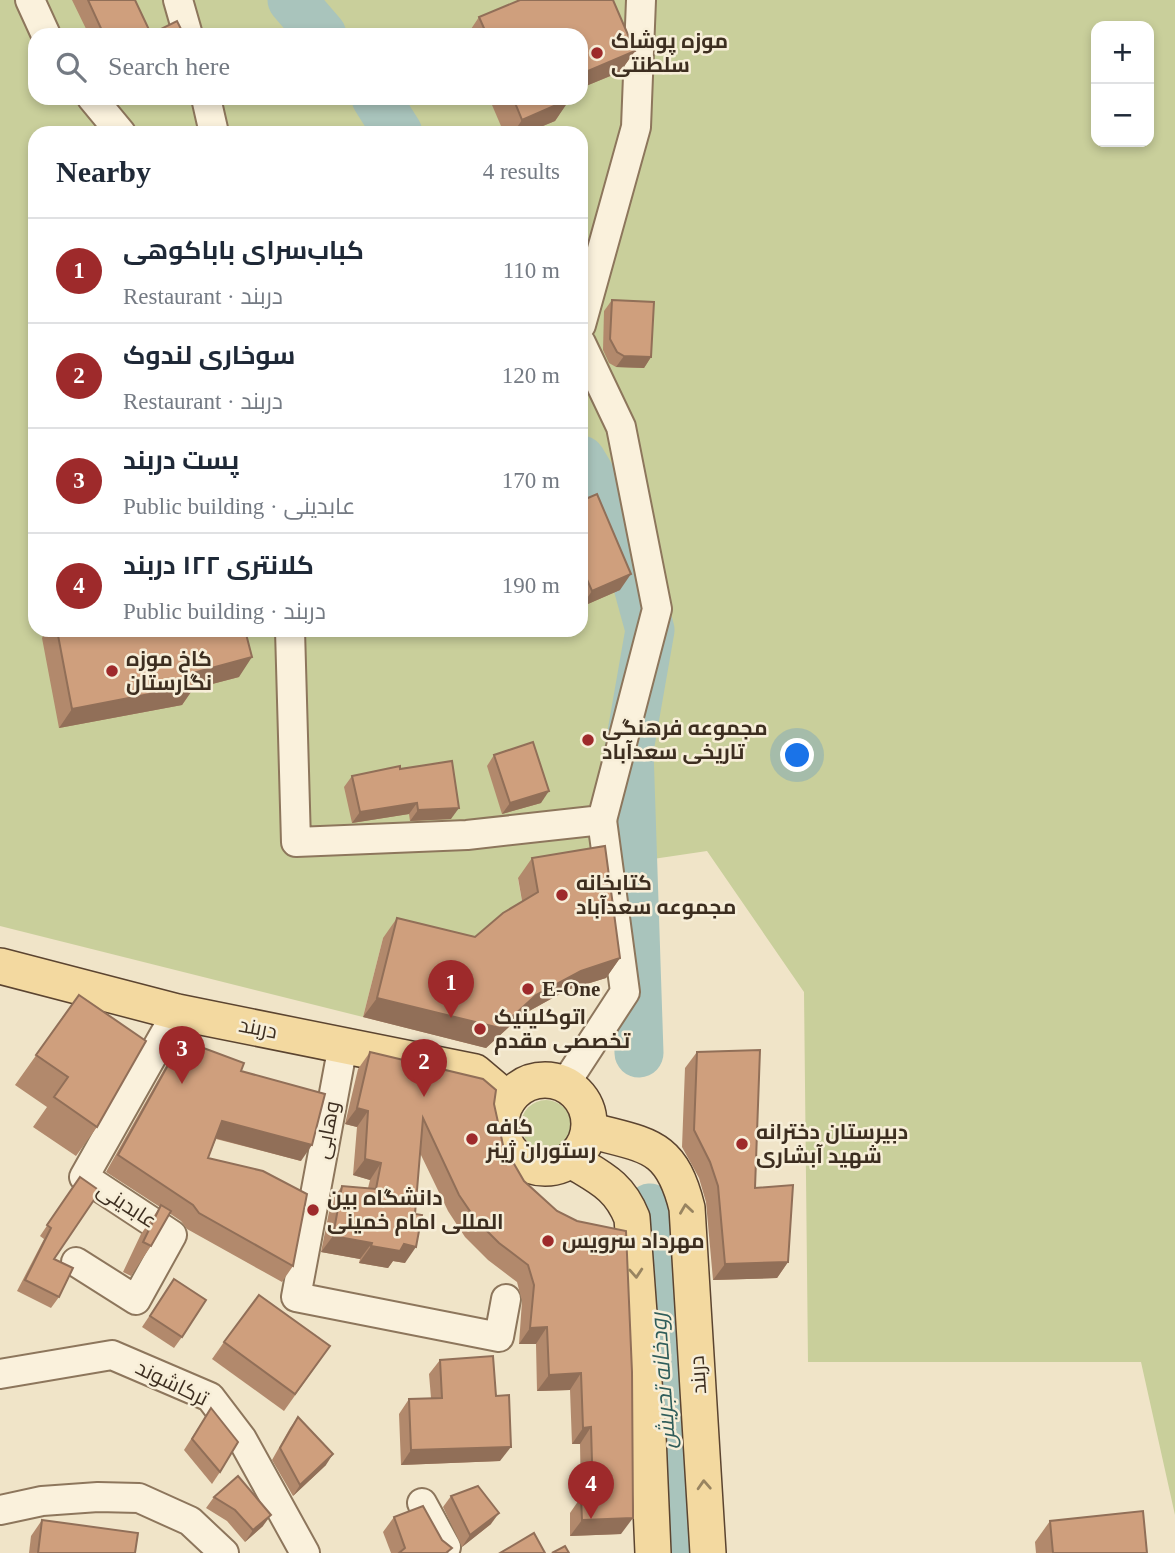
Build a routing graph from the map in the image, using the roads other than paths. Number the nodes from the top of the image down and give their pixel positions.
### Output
1 (30, 0) edge
2 (178, 0) edge
3 (641, 0) edge
4 (43, 28) edge
5 (186, 28) edge
6 (98, 105) edge
7 (208, 105) edge
8 (115, 126) edge
9 (212, 126) edge
10 (588, 300) edge
11 (588, 358) edge
12 (290, 637) edge
13 (602, 820) junction
14 (0, 966) edge
15 (177, 1012) junction
16 (343, 1045) junction
17 (565, 1084) junction
18 (508, 1100) junction
19 (589, 1130) junction
20 (571, 1160) junction
21 (76, 1262) dead end
22 (506, 1299) dead end
23 (0, 1374) edge
24 (422, 1503) edge
25 (0, 1510) edge
26 (446, 1547) edge
27 (224, 1553) edge
28 (305, 1553) edge
29 (653, 1553) edge
30 (708, 1553) edge

1 - 4 street
2 - 5 street
3 - 10 street
6 - 8 street
7 - 9 street
11 - 13 street
12 - 13 street
13 - 17 street
14 - 15 main road, دربند
15 - 16 main road, دربند
15 - 21 street, عابدینی
16 - 18 main road, دربند
16 - 22 street, وهابی
17 - 18 main road
17 - 19 main road
18 - 20 main road
19 - 20 main road
30 -> 19 main road, دربند
20 -> 29 main road
23 - 28 street, ترکاشوند
24 - 26 street
25 - 27 street

